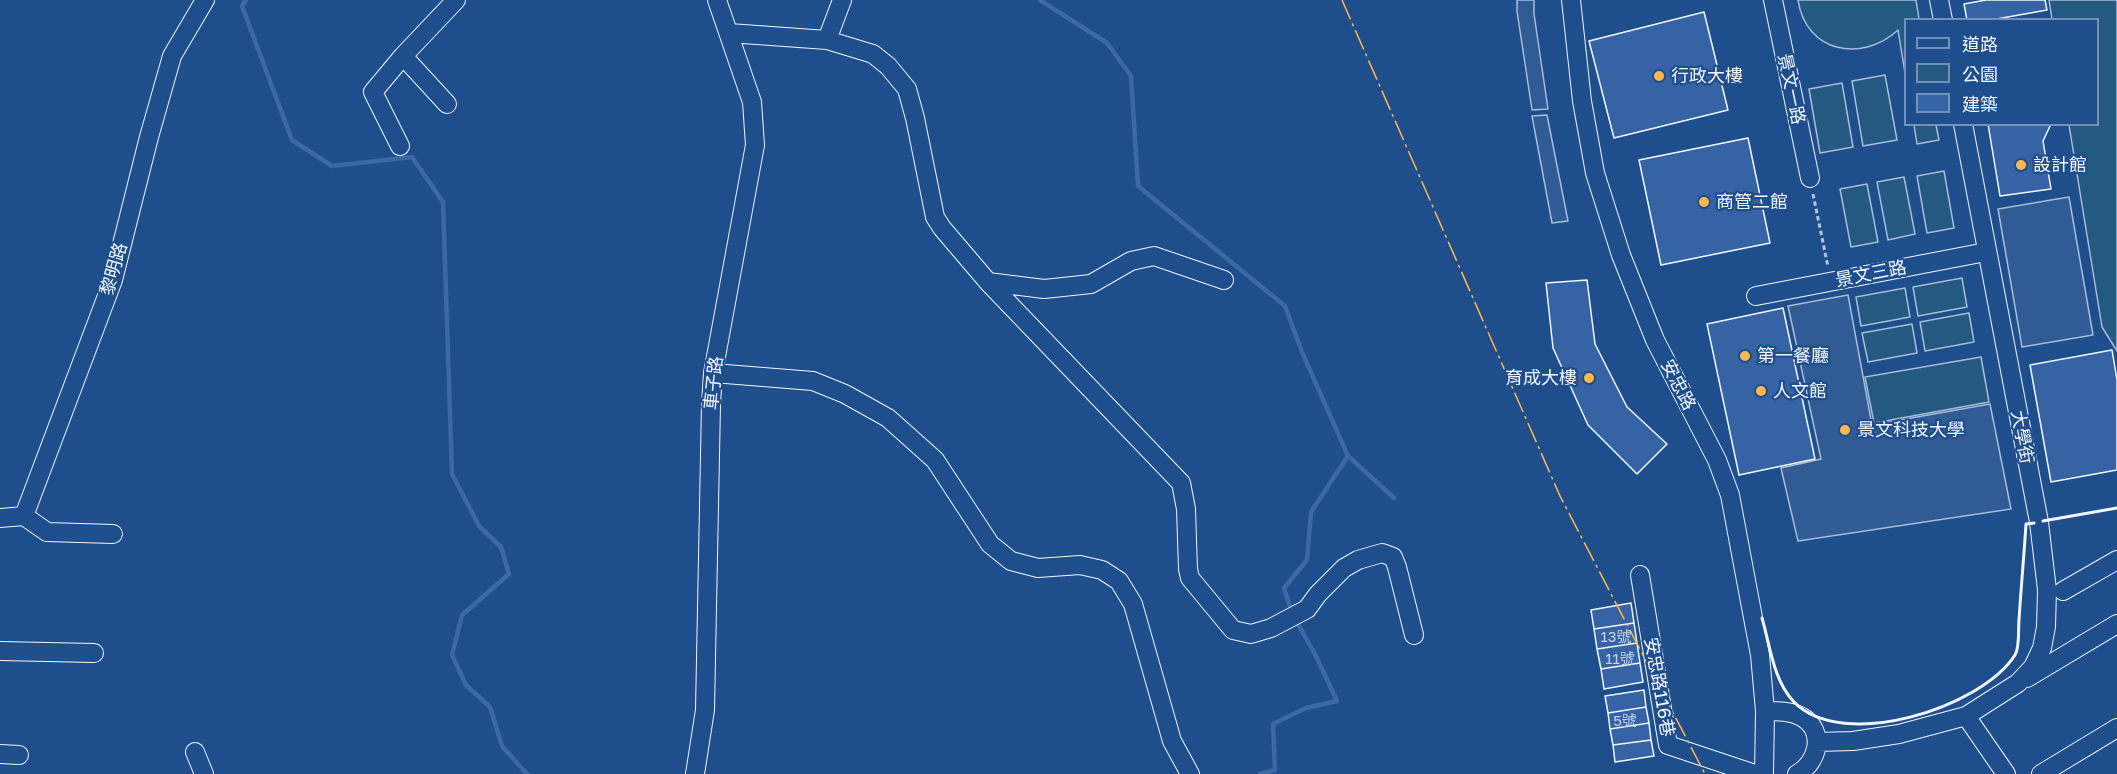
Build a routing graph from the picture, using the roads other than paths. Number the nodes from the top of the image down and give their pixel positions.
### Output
1 (205, 0) edge
2 (456, 0) edge
3 (717, 0) edge
4 (842, 0) edge
5 (1571, 0) edge
6 (1773, 0) edge
7 (1940, 0) edge
8 (1943, 18) edge
9 (729, 33) junction
10 (828, 40) junction
11 (403, 56) junction
12 (447, 104) dead end
13 (1962, 126) edge
14 (400, 146) dead end
15 (1810, 178) road end
16 (1986, 252) junction
17 (1224, 280) dead end
18 (987, 282) junction
19 (1756, 296) dead end
20 (713, 373) junction
21 (24, 516) junction
22 (0, 518) edge
23 (113, 534) dead end
24 (2117, 560) edge
25 (1640, 575) dead end
26 (2063, 591) dead end
27 (2117, 624) edge
28 (1414, 635) dead end
29 (0, 651) edge
30 (94, 653) dead end
31 (2018, 683) junction
32 (1765, 711) junction
33 (1966, 716) junction
34 (2117, 728) edge
35 (1817, 742) junction
36 (195, 752) dead end
37 (0, 754) edge
38 (19, 755) dead end
39 (204, 774) edge
40 (694, 774) edge
41 (1190, 774) edge
42 (1755, 774) edge
43 (1764, 774) edge
44 (1797, 774) edge
45 (2007, 774) edge
46 (2041, 774) edge

1 - 21 street, 黎明路
2 - 11 street
3 - 9 street, 車子路
4 - 10 street
5 - 32 street, 安忠路
6 - 15 street, 景文一路
7 - 8 street
9 - 10 street
9 - 20 street, 車子路
10 - 18 street
11 - 12 street
11 - 14 street
13 - 16 street, 大學街
16 - 19 street, 景文三路
16 - 31 street, 大學街
17 - 18 street
18 - 28 street
20 - 40 street, 車子路
20 - 41 street
21 - 22 street
21 - 23 street
24 - 26 street
25 - 42 street, 安忠路116巷
27 - 31 street
29 - 30 street
31 - 33 street, 大學街
32 - 35 street
32 - 43 street, 安忠路
33 - 35 street, 大學街
33 - 45 street
34 - 46 street
35 - 44 street
36 - 39 street
37 - 38 street

